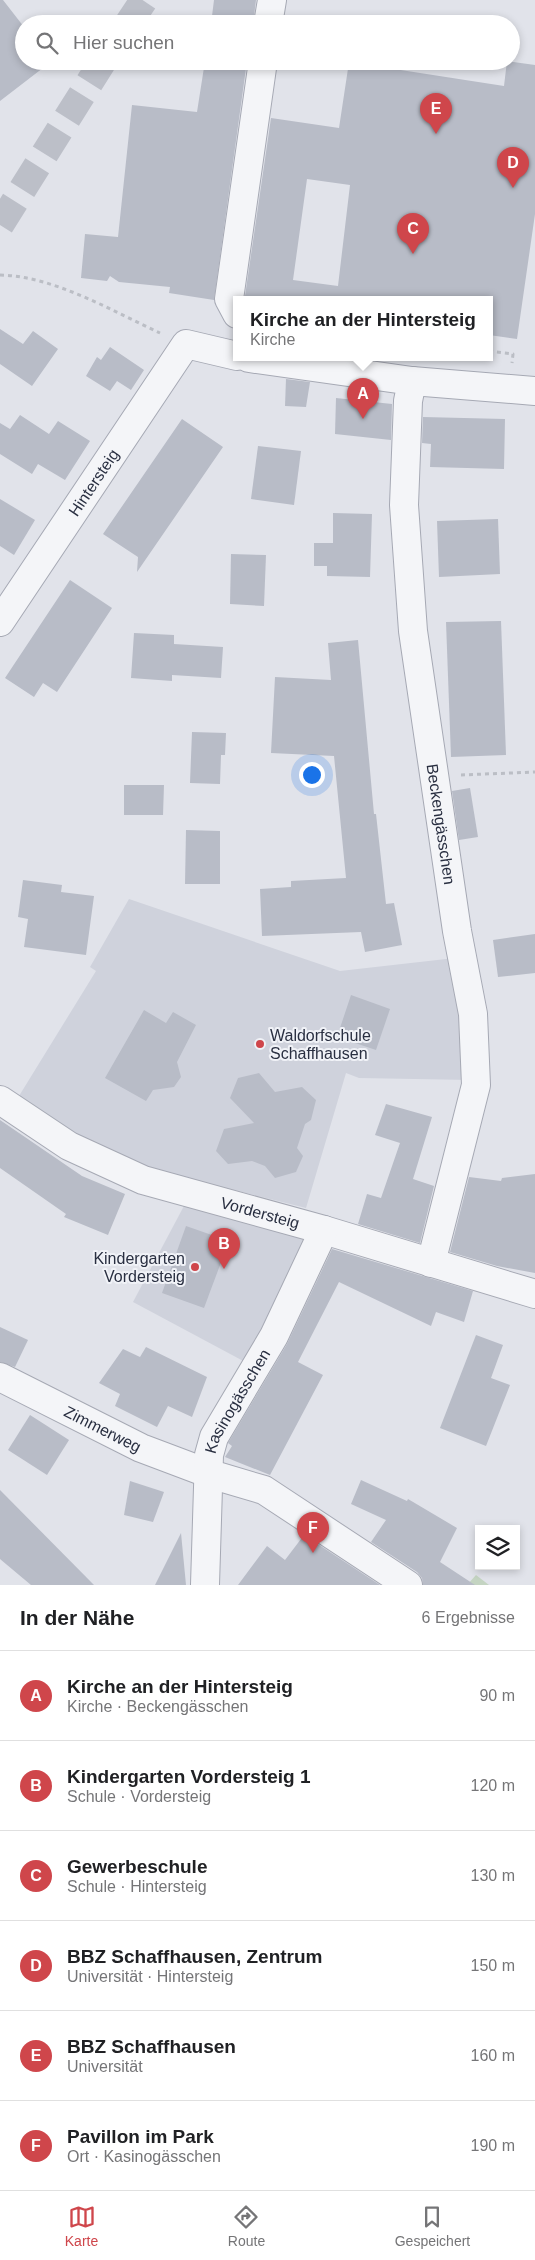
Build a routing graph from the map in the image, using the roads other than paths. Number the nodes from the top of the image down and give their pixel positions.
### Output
1 (272, 0) edge
2 (270, 15) edge
3 (262, 70) edge
4 (233, 306) edge
5 (233, 354) edge
6 (272, 361) edge
7 (412, 381) junction
8 (535, 391) edge
9 (0, 622) edge
10 (0, 1100) edge
11 (324, 1230) junction
12 (431, 1262) junction
13 (535, 1294) edge
14 (0, 1377) edge
15 (210, 1474) junction
16 (206, 1585) edge
17 (408, 1585) edge

1 - 2 street
3 - 4 street
5 - 9 street, Hintersteig
6 - 7 street
7 - 8 street
7 - 12 street, Beckengässchen
10 - 11 street, Vordersteig
11 - 12 street, Vordersteig
11 - 15 street, Kasinogässchen
12 - 13 street, Vordersteig
14 - 15 street, Zimmerweg
15 - 16 street, Kasinogässchen
15 - 17 street, Zimmerweg

